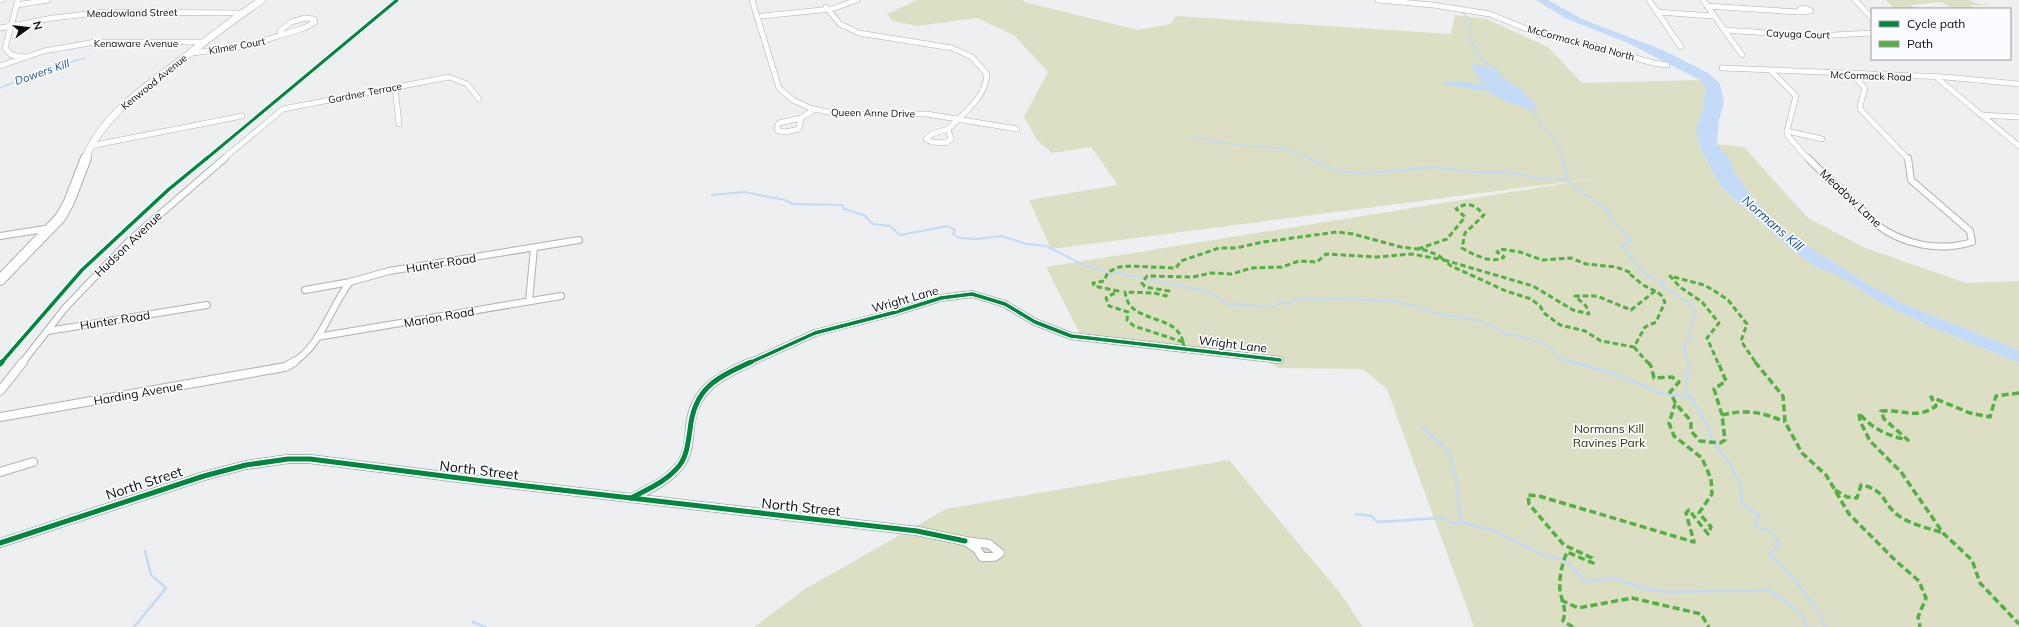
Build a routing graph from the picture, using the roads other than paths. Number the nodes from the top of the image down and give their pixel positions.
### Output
1 (48, 0) edge
2 (262, 0) edge
3 (752, 0) edge
4 (848, 0) edge
5 (857, 0) edge
6 (1378, 0) edge
7 (1649, 0) edge
8 (1703, 0) edge
9 (1855, 0) edge
10 (18, 3) edge
11 (1707, 6) junction
12 (827, 9) junction
13 (1657, 12) junction
14 (1799, 12) dead end
15 (241, 13) junction
16 (759, 16) junction
17 (1714, 16) junction
18 (1871, 17) edge
19 (13, 26) junction
20 (0, 28) edge
21 (1725, 30) junction
22 (1871, 33) edge
23 (281, 35) junction
24 (204, 42) junction
25 (1681, 47) dead end
26 (192, 52) junction
27 (1742, 54) dead end
28 (24, 57) junction
29 (1667, 65) dead end
30 (0, 66) edge
31 (1722, 68) dead end
32 (1771, 72) junction
33 (1853, 75) junction
34 (1937, 78) junction
35 (2019, 84) edge
36 (395, 87) junction
37 (479, 99) dead end
38 (814, 110) junction
39 (1981, 114) junction
40 (275, 115) joint
41 (242, 116) dead end
42 (2019, 117) edge
43 (801, 118) dead end
44 (958, 118) junction
45 (399, 124) dead end
46 (948, 129) dead end
47 (1017, 129) dead end
48 (1787, 130) junction
49 (1822, 140) dead end
50 (90, 146) junction
51 (2019, 146) edge
52 (51, 228) junction
53 (0, 236) edge
54 (579, 240) dead end
55 (534, 248) junction
56 (0, 280) edge
57 (350, 282) junction
58 (305, 290) dead end
59 (561, 296) dead end
60 (529, 301) junction
61 (207, 306) dead end
62 (48, 331) junction
63 (317, 338) junction
64 (1280, 360) dead end
65 (0, 391) edge
66 (0, 417) edge
67 (33, 462) dead end
68 (0, 472) edge
69 (631, 499) junction
70 (966, 541) dead end
71 (0, 543) edge

1 - 10 street
2 - 15 main road, Kenwood Avenue
3 - 16 street, Queen Anne Drive
4 - 12 street
5 - 12 street
6 - 29 street, McCormack Road North
7 - 13 street
8 - 11 street
9 - 18 street
10 - 19 street
11 - 14 street
11 - 17 street
12 - 16 street
12 - 44 street
13 - 17 street
13 - 25 street
15 - 19 street, Meadowland Street
15 - 24 main road, Kenwood Avenue
16 - 38 street, Queen Anne Drive
17 - 21 street
19 - 20 street, Meadowland Street
19 - 28 street
21 - 22 street, Cayuga Court
21 - 27 street
23 - 23 street, Kilmer Court
23 - 26 street, Kilmer Court
24 - 26 main road, Kenwood Avenue
24 - 28 street, Kenaware Avenue
26 - 50 main road, Kenwood Avenue
28 - 30 street, Kenaware Avenue
31 - 32 street, McCormack Road
32 - 33 street, McCormack Road
32 - 48 street
33 - 34 street, McCormack Road
33 - 48 street, Meadow Lane
34 - 35 street, McCormack Road
34 - 39 street
36 - 37 street, Gardner Terrace
36 - 40 street, Gardner Terrace
36 - 45 street
38 - 43 street
38 - 44 street, Queen Anne Drive
39 - 42 street
39 - 51 street
40 - 62 street, Hudson Avenue
41 - 50 street
44 - 46 street
44 - 47 street, Queen Anne Drive
48 - 49 street
50 - 52 main road, Kenwood Avenue
52 - 53 street
52 - 56 main road, Kenwood Avenue
54 - 55 street, Hunter Road
55 - 57 street, Hunter Road
55 - 60 street
57 - 58 street, Hunter Road
57 - 63 street, Harding Avenue
59 - 60 street, Marion Road
60 - 63 street, Marion Road
61 - 62 street, Hunter Road
62 - 65 street, Hudson Avenue
63 - 66 street, Harding Avenue
64 - 69 street, Wright Lane
67 - 68 street
69 - 70 street, North Street
69 - 71 street, North Street

